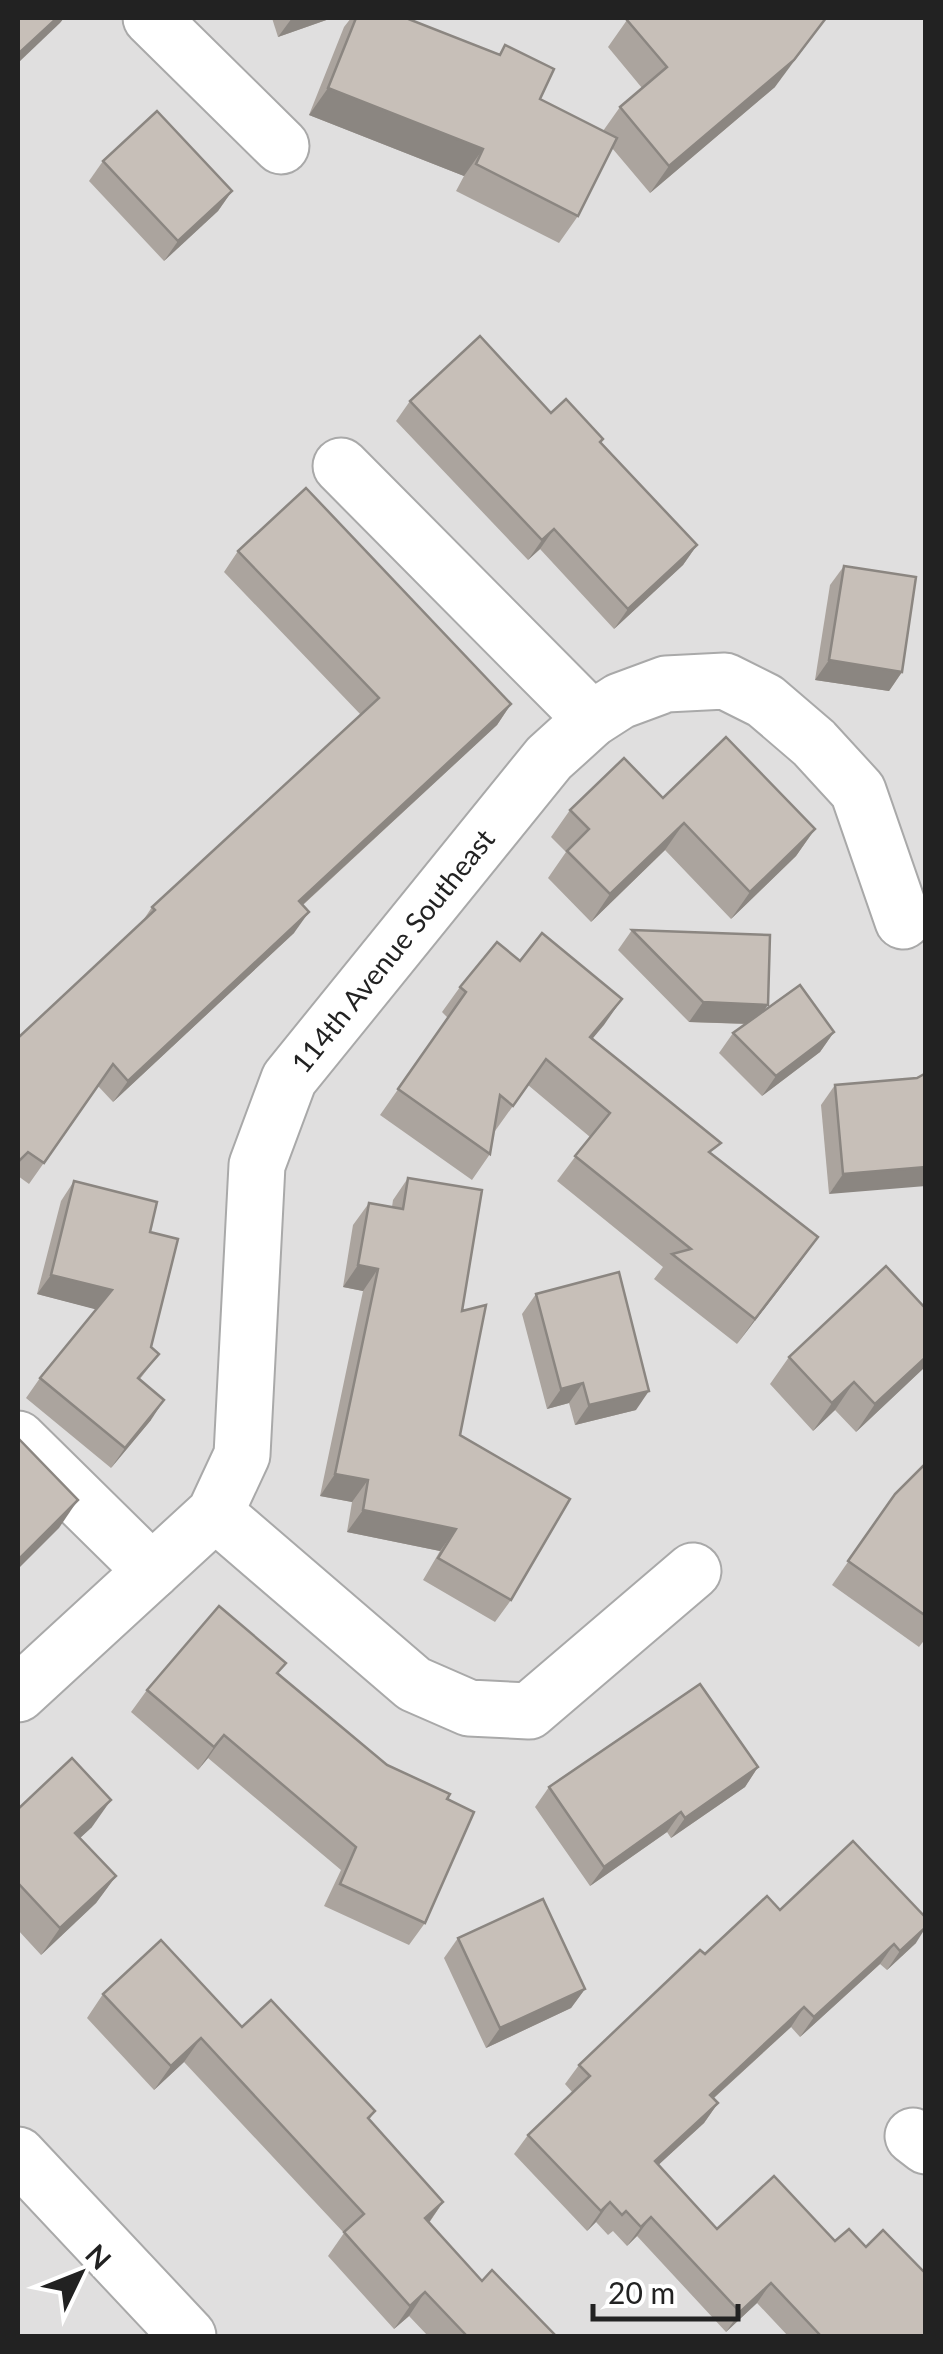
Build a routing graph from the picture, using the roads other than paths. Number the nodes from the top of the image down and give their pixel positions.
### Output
1 (152, 18) edge
2 (281, 146) dead end
3 (341, 466) dead end
4 (592, 719) junction
5 (903, 921) dead end
6 (18, 1439) edge
7 (215, 1512) junction
8 (152, 1571) junction
9 (693, 1571) dead end
10 (18, 1694) edge
11 (18, 2155) edge
12 (188, 2336) edge

1 - 2 street
3 - 4 street
4 - 5 street, 114th Avenue Southeast
4 - 7 street, 114th Avenue Southeast
6 - 8 street
7 - 8 street, 114th Avenue Southeast
7 - 9 street
8 - 10 street, 114th Avenue Southeast
11 - 12 street

